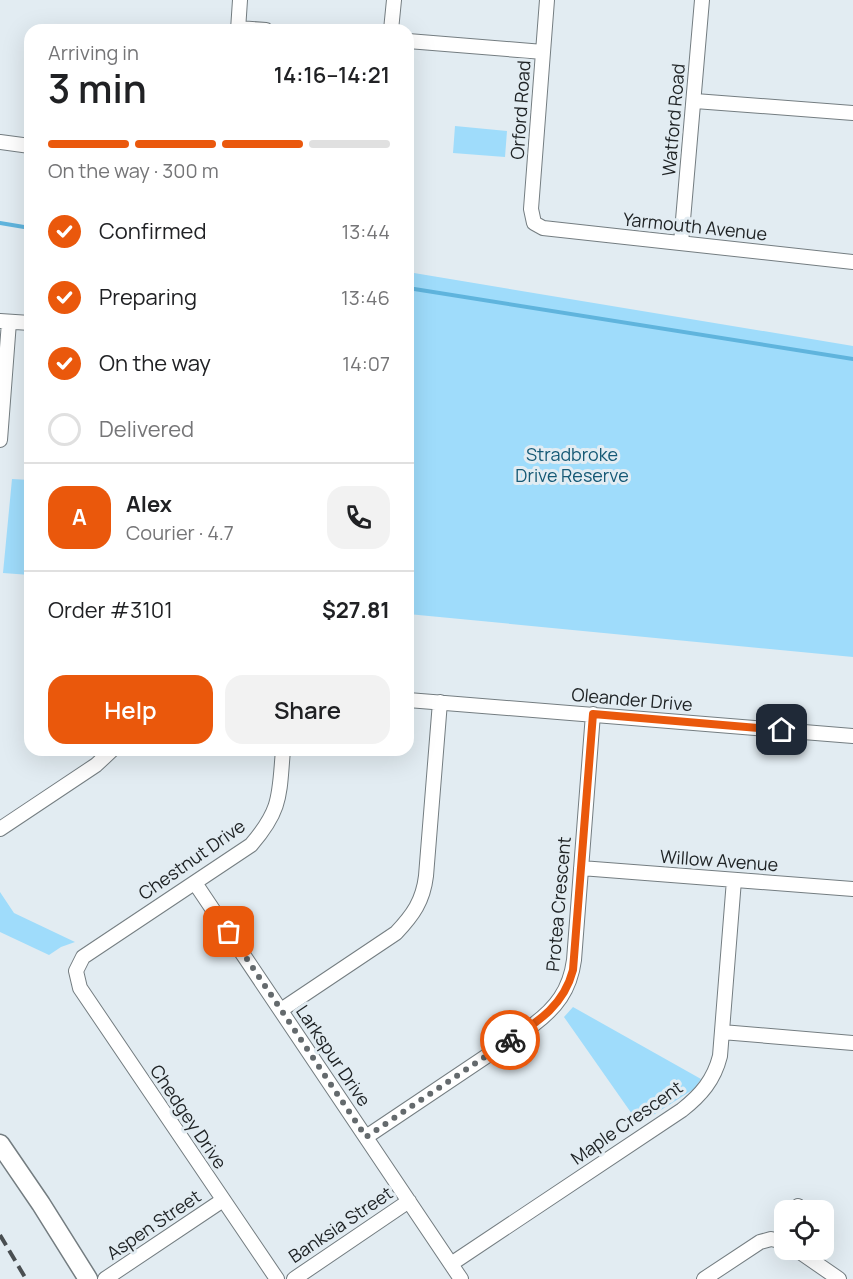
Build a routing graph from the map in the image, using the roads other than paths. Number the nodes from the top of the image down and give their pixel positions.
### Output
1 (240, 0) edge
2 (394, 0) edge
3 (547, 0) edge
4 (702, 0) edge
5 (238, 24) edge
6 (392, 24) edge
7 (414, 41) edge
8 (543, 52) junction
9 (694, 101) junction
10 (853, 113) edge
11 (24, 141) edge
12 (0, 142) edge
13 (534, 223) joint
14 (681, 243) junction
15 (853, 262) edge
16 (5, 321) edge
17 (24, 323) edge
18 (0, 440) edge
19 (414, 700) edge
20 (440, 702) junction
21 (593, 714) junction
22 (853, 735) edge
23 (106, 756) edge
24 (282, 756) edge
25 (0, 829) edge
26 (581, 868) junction
27 (734, 880) junction
28 (195, 883) junction
29 (853, 889) edge
30 (76, 971) joint
31 (281, 1010) junction
32 (722, 1032) junction
33 (853, 1042) edge
34 (366, 1137) junction
35 (0, 1144) edge
36 (223, 1200) junction
37 (409, 1201) junction
38 (774, 1239) edge
39 (811, 1260) edge
40 (452, 1264) junction
41 (88, 1279) edge
42 (105, 1279) edge
43 (277, 1279) edge
44 (294, 1279) edge
45 (461, 1279) edge
46 (704, 1279) edge
47 (839, 1279) edge

1 - 5 street
2 - 6 street
3 - 8 street, Orford Road
4 - 9 street, Watford Road
7 - 8 street
8 - 13 street, Orford Road
9 - 10 street
9 - 14 street, Watford Road
11 - 12 street
13 - 14 street, Yarmouth Avenue
14 - 15 street, Yarmouth Avenue
16 - 17 street
16 - 18 street
19 - 20 street, Oleander Drive
20 - 21 street, Oleander Drive
20 - 31 street
21 - 22 street, Oleander Drive
21 - 26 street, Protea Crescent
23 - 25 street
24 - 28 street, Chestnut Drive
26 - 27 street, Willow Avenue
26 - 34 street, Protea Crescent
27 - 29 street, Willow Avenue
27 - 32 street, Maple Crescent
28 - 30 street, Chestnut Drive
28 - 31 street, Larkspur Drive
30 - 36 street, Chedgey Drive
31 - 34 street, Larkspur Drive
32 - 33 street
32 - 40 street, Maple Crescent
34 - 37 street, Larkspur Drive
35 - 41 main road
36 - 42 street, Aspen Street
36 - 43 street, Chedgey Drive
37 - 40 street, Larkspur Drive
37 - 44 street, Banksia Street
38 - 46 street
39 - 47 street
40 - 45 street, Larkspur Drive

